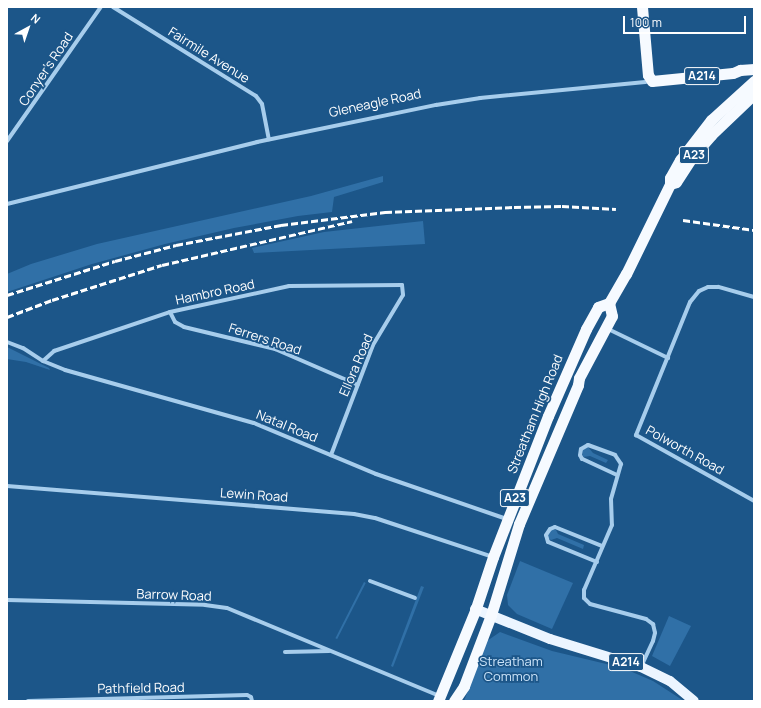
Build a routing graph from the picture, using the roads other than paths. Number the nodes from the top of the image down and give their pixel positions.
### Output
1 (101, 7) edge
2 (112, 7) edge
3 (642, 7) edge
4 (754, 69) edge
5 (733, 73) junction
6 (650, 79) junction
7 (754, 82) edge
8 (742, 92) junction
9 (754, 94) edge
10 (270, 139) junction
11 (7, 141) edge
12 (670, 184) junction
13 (7, 204) edge
14 (402, 285) joint
15 (754, 297) edge
16 (609, 302) junction
17 (170, 312) junction
18 (605, 328) junction
19 (7, 342) edge
20 (668, 358) junction
21 (43, 361) junction
22 (358, 385) junction
23 (331, 455) junction
24 (617, 475) junction
25 (7, 486) edge
26 (754, 501) edge
27 (508, 519) junction
28 (519, 524) junction
29 (602, 546) junction
30 (493, 557) junction
31 (597, 562) junction
32 (370, 581) dead end
33 (415, 598) dead end
34 (7, 600) edge
35 (475, 609) junction
36 (491, 615) junction
37 (331, 651) junction
38 (285, 652) dead end
39 (641, 667) junction
40 (439, 699) edge
41 (28, 701) edge
42 (252, 701) edge
43 (454, 701) edge
44 (694, 701) edge

1 - 11 street, Conyer's Road
2 - 10 street, Fairmile Avenue
3 - 6 highway
4 - 5 highway, Gleneagle Road / A214
5 - 6 highway, Gleneagle Road / A214
5 - 8 highway, A214
6 - 10 street, Gleneagle Road
7 - 8 highway, Streatham High Road / A23
8 - 12 highway, Streatham High Road / A23
9 - 12 highway, Streatham High Road / A23
10 - 13 street, Gleneagle Road
12 - 16 highway, Streatham High Road / A23
14 - 17 street, Hambro Road
14 - 22 street, Ellora Road
15 - 20 street
16 - 18 highway, Streatham High Road / A23
16 - 27 highway, Streatham High Road / A23
17 - 21 street, Hambro Road
17 - 22 street, Ferrers Road
18 - 20 street
18 - 28 highway, Streatham High Road / A23
19 - 21 street, Natal Road
20 - 26 street, Polworth Road
21 - 23 street, Natal Road
22 - 23 street, Ellora Road
23 - 27 street, Natal Road
24 - 24 street
24 - 29 street
25 - 30 street, Lewin Road
27 - 28 street, Natal Road
27 - 30 highway, Streatham High Road / A23
28 - 36 highway, Streatham High Road / A23
29 - 31 street
29 - 31 street
30 - 35 highway, Streatham High Road / A23
31 - 39 street
32 - 33 street
34 - 37 street, Barrow Road
35 - 36 main road, A214
35 - 40 highway, Streatham High Road / A23
36 - 39 main road, A214
36 - 43 highway, Streatham High Road / A23
37 - 38 street, Barrow Road
37 - 40 street, Barrow Road
39 - 44 main road, A214
41 - 42 street, Pathfield Road

